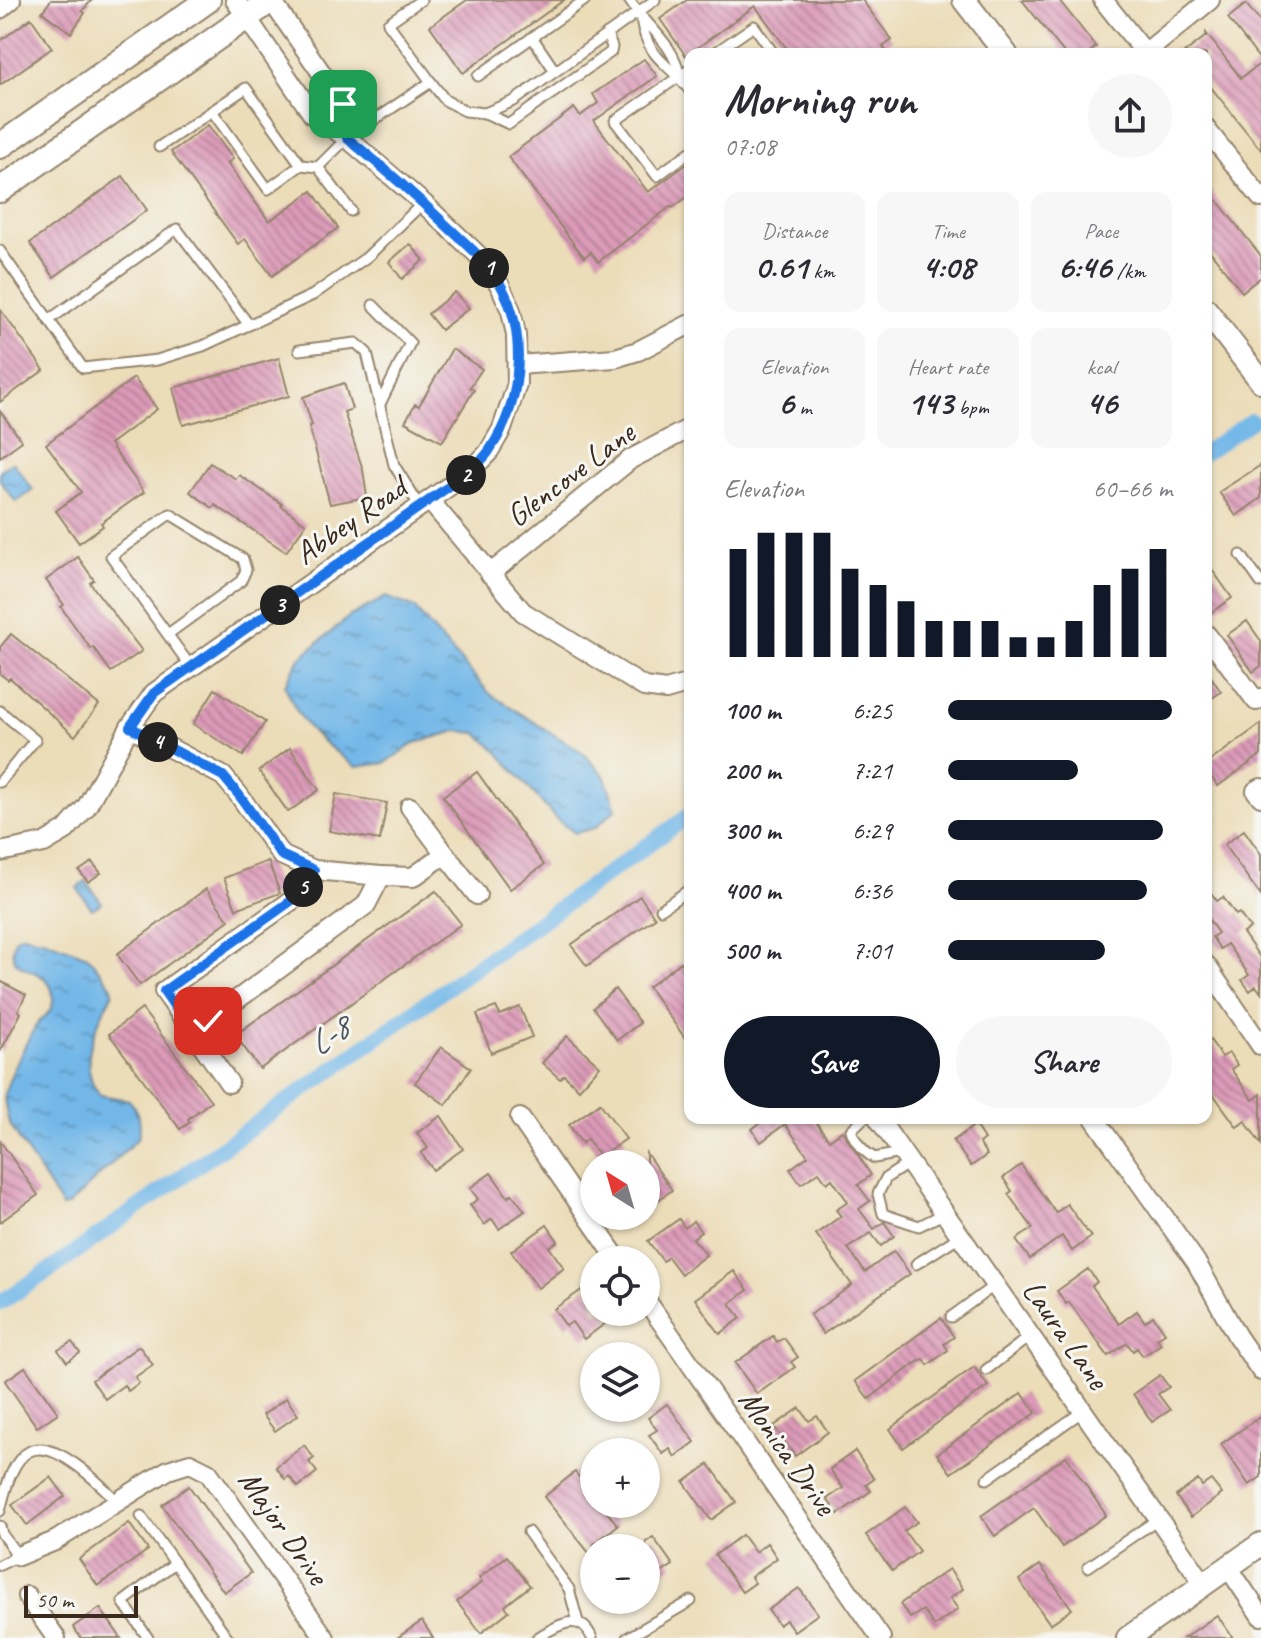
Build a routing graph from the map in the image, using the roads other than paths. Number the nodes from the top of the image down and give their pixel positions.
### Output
1 (11, 0) edge
2 (208, 0) edge
3 (271, 0) edge
4 (421, 0) edge
5 (585, 0) edge
6 (629, 0) edge
7 (655, 0) edge
8 (964, 0) edge
9 (1103, 0) edge
10 (1210, 0) edge
11 (241, 8) edge
12 (0, 9) edge
13 (639, 16) junction
14 (607, 34) junction
15 (532, 37) junction
16 (722, 48) edge
17 (770, 48) edge
18 (1001, 48) edge
19 (1140, 48) edge
20 (1152, 48) edge
21 (555, 71) junction
22 (684, 73) edge
23 (478, 76) dead end
24 (679, 76) junction
25 (431, 82) junction
26 (684, 83) edge
27 (212, 111) junction
28 (485, 113) junction
29 (1212, 137) edge
30 (347, 138) junction
31 (0, 146) edge
32 (159, 147) dead end
33 (684, 156) edge
34 (301, 165) junction
35 (318, 167) junction
36 (0, 190) edge
37 (1261, 198) edge
38 (423, 203) junction
39 (351, 211) dead end
40 (0, 251) edge
41 (373, 305) dead end
42 (1212, 318) edge
43 (49, 320) junction
44 (249, 325) junction
45 (684, 327) edge
46 (299, 350) dead end
47 (518, 365) junction
48 (1261, 381) edge
49 (380, 404) junction
50 (684, 431) edge
51 (425, 504) junction
52 (1241, 555) dead end
53 (490, 574) junction
54 (1261, 583) edge
55 (168, 634) junction
56 (1212, 642) edge
57 (191, 667) junction
58 (684, 685) edge
59 (1261, 698) edge
60 (0, 711) edge
61 (130, 727) junction
62 (0, 783) edge
63 (1261, 788) edge
64 (1261, 797) edge
65 (410, 807) dead end
66 (0, 852) edge
67 (445, 854) junction
68 (314, 870) junction
69 (381, 876) junction
70 (684, 893) edge
71 (477, 895) dead end
72 (661, 909) dead end
73 (1212, 974) edge
74 (193, 1032) junction
75 (1261, 1046) edge
76 (229, 1083) dead end
77 (520, 1118) dead end
78 (858, 1124) edge
79 (882, 1124) edge
80 (1098, 1124) edge
81 (906, 1158) junction
82 (945, 1213) junction
83 (960, 1236) junction
84 (608, 1246) edge
85 (916, 1264) dead end
86 (995, 1285) junction
87 (951, 1317) dead end
88 (660, 1320) edge
89 (1030, 1336) junction
90 (986, 1370) dead end
91 (1261, 1371) edge
92 (1083, 1411) junction
93 (987, 1479) dead end
94 (118, 1502) junction
95 (0, 1511) edge
96 (141, 1516) dead end
97 (1158, 1519) junction
98 (0, 1526) edge
99 (528, 1532) dead end
100 (1261, 1544) edge
101 (18, 1556) junction
102 (175, 1563) junction
103 (0, 1565) edge
104 (1088, 1567) dead end
105 (1228, 1567) junction
106 (1204, 1584) junction
107 (27, 1596) dead end
108 (691, 1601) dead end
109 (1261, 1616) edge
110 (578, 1622) junction
111 (321, 1636) edge
112 (56, 1638) edge
113 (148, 1638) edge
114 (228, 1638) edge
115 (537, 1638) edge
116 (592, 1638) edge
117 (627, 1638) edge
118 (881, 1638) edge
119 (1128, 1638) edge

1 - 12 street
2 - 31 main road
3 - 11 main road
3 - 30 street
4 - 25 lane
5 - 15 lane
6 - 13 lane
7 - 13 lane
8 - 18 street
9 - 19 street
10 - 20 street
11 - 30 street, Abbey Road
11 - 36 main road
13 - 14 lane
13 - 24 lane
13 - 24 lane
14 - 21 lane
14 - 28 lane
15 - 21 lane
15 - 23 lane
16 - 17 lane
21 - 28 lane
22 - 24 lane
24 - 26 lane
24 - 33 lane
25 - 28 lane
25 - 30 lane
27 - 32 lane
27 - 34 lane
27 - 34 lane
29 - 37 street
30 - 35 lane
30 - 38 street, Abbey Road
34 - 35 lane
35 - 39 lane
38 - 44 lane
38 - 47 street, Abbey Road
40 - 43 lane
41 - 49 lane
42 - 48 street
43 - 44 lane
43 - 44 lane
45 - 47 street
46 - 49 lane
47 - 51 street, Abbey Road
49 - 51 lane
50 - 53 street, Glencove Lane
51 - 53 street
51 - 57 street, Abbey Road
52 - 54 lane
53 - 58 street
55 - 55 lane
55 - 57 lane
56 - 59 street
57 - 61 street, Abbey Road
60 - 62 lane
61 - 66 street, Abbey Road
61 - 68 street
63 - 64 street
65 - 67 street
67 - 69 street
67 - 71 street
68 - 69 street
68 - 74 street
69 - 74 street
70 - 72 lane
73 - 75 street
74 - 76 street
77 - 84 street
78 - 81 lane
79 - 81 street, Laura Lane
80 - 91 street
81 - 82 street, Laura Lane
81 - 82 lane
82 - 83 street, Laura Lane
83 - 85 lane
83 - 86 street, Laura Lane
86 - 87 lane
86 - 89 street, Laura Lane
88 - 118 street, Monica Drive
89 - 90 lane
89 - 92 street, Laura Lane
92 - 93 lane
92 - 97 street, Laura Lane
94 - 95 lane
94 - 101 street, Major Drive
94 - 111 street, Major Drive
96 - 102 lane
97 - 104 lane
97 - 106 street, Laura Lane
98 - 101 lane
99 - 110 lane
100 - 105 street
101 - 103 lane
102 - 113 lane
102 - 114 lane
105 - 106 street
105 - 109 street
106 - 119 street
107 - 112 street
108 - 117 lane
110 - 115 lane
110 - 116 lane

